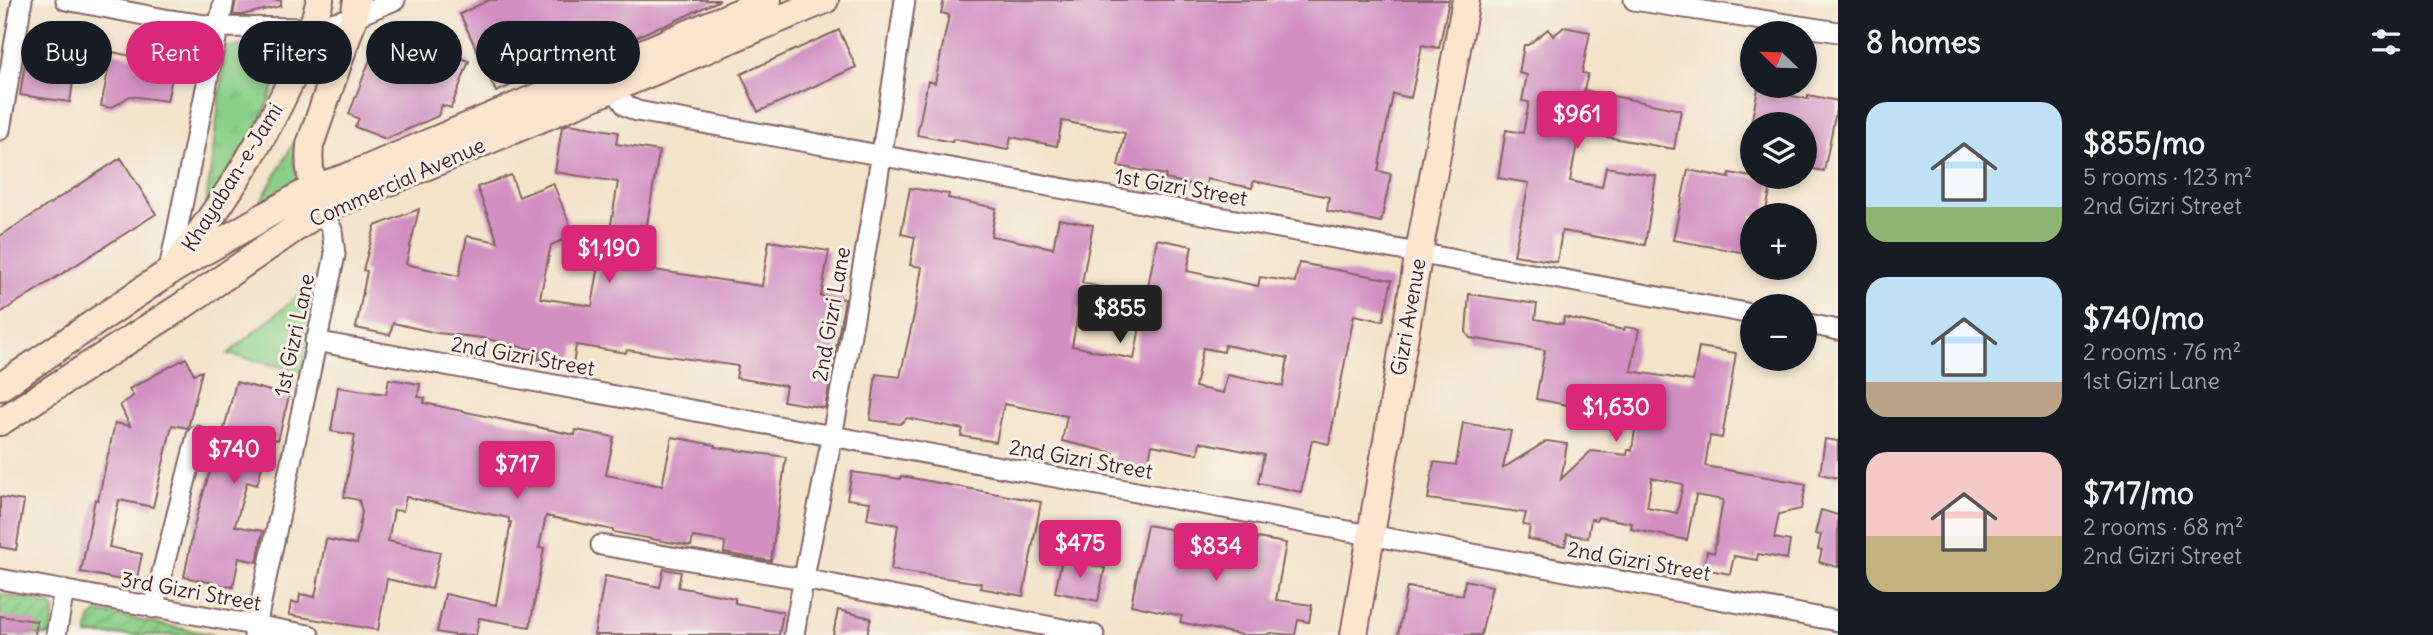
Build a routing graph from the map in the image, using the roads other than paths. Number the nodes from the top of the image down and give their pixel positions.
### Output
1 (22, 0) edge
2 (66, 0) edge
3 (224, 0) edge
4 (320, 0) edge
5 (395, 0) edge
6 (768, 0) edge
7 (825, 0) edge
8 (905, 0) edge
9 (1466, 0) edge
10 (1634, 0) edge
11 (355, 8) edge
12 (177, 21) edge
13 (220, 21) edge
14 (315, 21) edge
15 (328, 21) edge
16 (1838, 33) edge
17 (207, 84) edge
18 (289, 84) edge
19 (613, 88) junction
20 (0, 130) edge
21 (883, 157) junction
22 (318, 199) junction
23 (1419, 252) junction
24 (169, 272) junction
25 (179, 308) junction
26 (1740, 312) edge
27 (1817, 326) edge
28 (1838, 330) edge
29 (316, 341) junction
30 (0, 387) edge
31 (0, 422) edge
32 (197, 436) dead end
33 (832, 437) junction
34 (1370, 535) junction
35 (601, 545) dead end
36 (0, 579) edge
37 (803, 579) junction
38 (64, 590) junction
39 (153, 608) junction
40 (1838, 621) edge
41 (255, 630) edge
42 (56, 635) edge
43 (309, 635) edge
44 (794, 635) edge
45 (1094, 635) edge
46 (1354, 635) edge

1 - 20 street
2 - 12 street
3 - 13 street
4 - 14 main road, Khayaban-e-Jami
5 - 11 street
6 - 22 main road, Commercial Avenue
7 - 19 main road, Commercial Avenue
8 - 21 street, 2nd Gizri Lane
9 - 23 main road, Gizri Avenue
10 - 16 street
11 - 15 street
11 - 22 main road
17 - 24 street
18 - 24 main road, Khayaban-e-Jami
19 - 21 street, 1st Gizri Street
19 - 22 main road, Commercial Avenue
21 - 23 street, 1st Gizri Street
21 - 33 street, 2nd Gizri Lane
22 - 24 main road, Commercial Avenue
22 - 25 main road, Commercial Avenue
22 - 29 street, 1st Gizri Lane
23 - 26 street, 1st Gizri Street
23 - 34 main road, Gizri Avenue
24 - 25 main road
24 - 30 main road, Commercial Avenue
25 - 31 main road, Commercial Avenue
27 - 28 street
29 - 33 street, 2nd Gizri Street
29 - 41 street, 1st Gizri Lane
32 - 39 street
33 - 34 street, 2nd Gizri Street
33 - 37 street, 2nd Gizri Lane
34 - 40 street, 2nd Gizri Street
34 - 46 main road, Gizri Avenue
35 - 37 street
36 - 38 street, 3rd Gizri Street
37 - 44 street, 2nd Gizri Lane
37 - 45 street
38 - 39 street, 3rd Gizri Street
38 - 42 street
39 - 41 street, 3rd Gizri Street
41 - 43 street, 3rd Gizri Street

